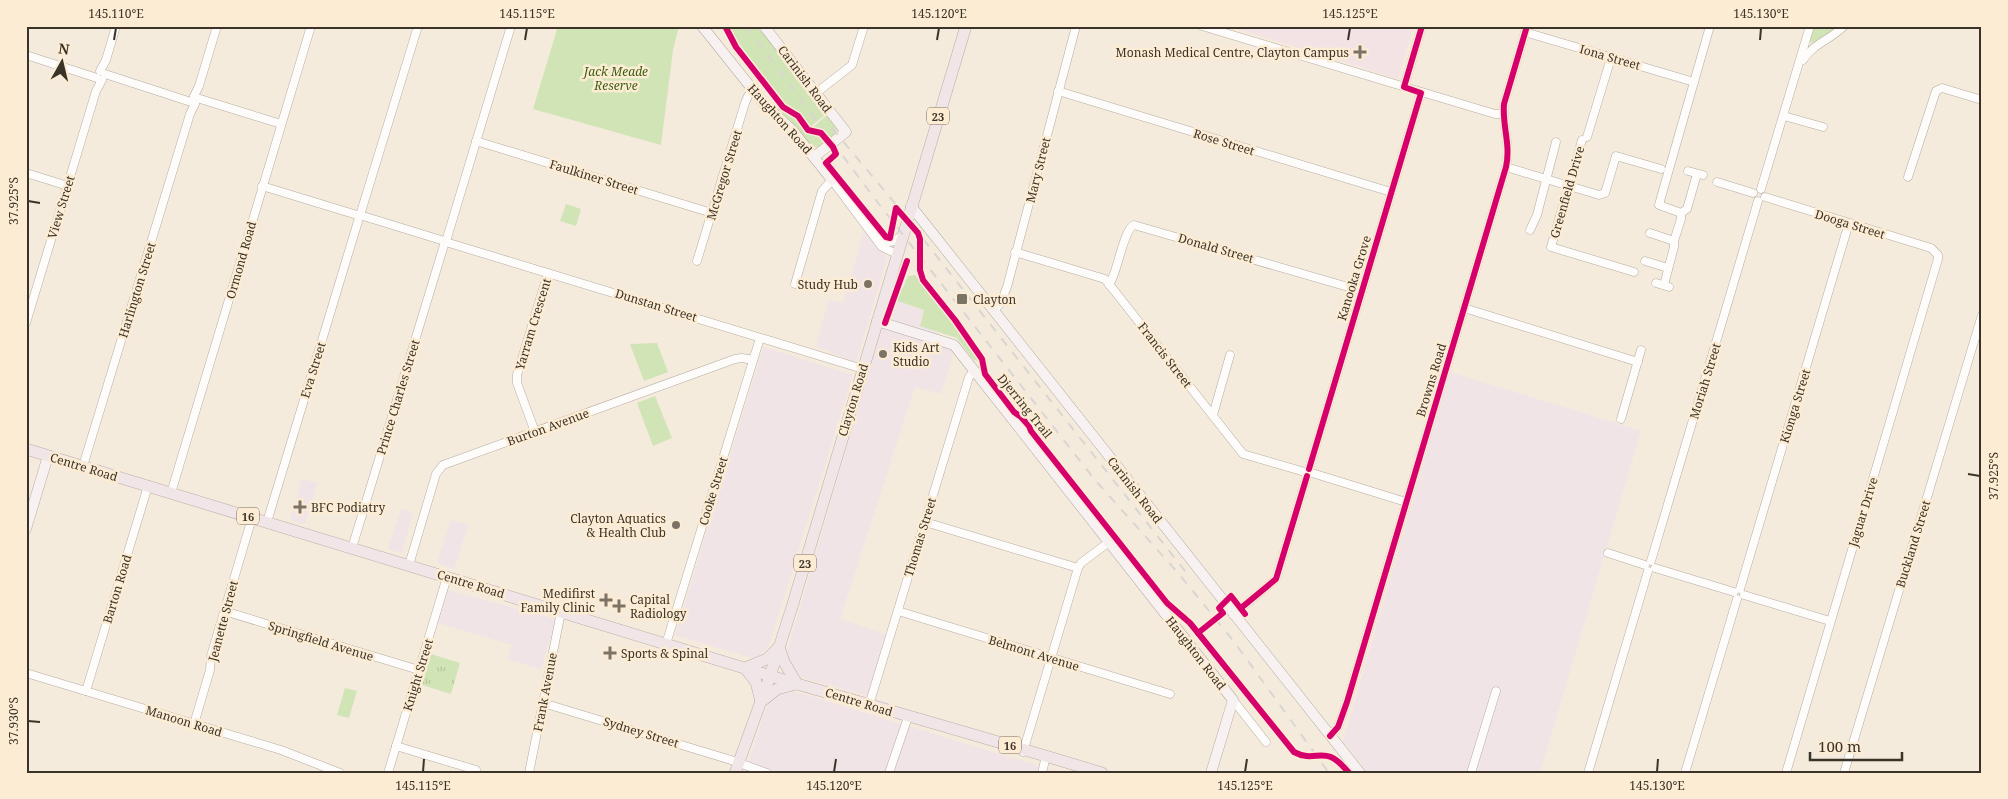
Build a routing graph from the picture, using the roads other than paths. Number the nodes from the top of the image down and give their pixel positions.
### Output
1 (116, 26) edge
2 (217, 26) edge
3 (310, 26) edge
4 (418, 26) edge
5 (511, 26) edge
6 (702, 26) edge
7 (764, 26) edge
8 (864, 26) edge
9 (966, 26) edge
10 (1076, 26) edge
11 (1202, 26) edge
12 (1422, 26) edge
13 (1710, 26) edge
14 (1810, 26) edge
15 (1844, 26) edge
16 (1526, 29) edge
17 (26, 55) edge
18 (1611, 58) junction
19 (1798, 68) junction
20 (101, 76) junction
21 (1694, 82) junction
22 (1404, 87) junction
23 (754, 90) junction
24 (1058, 91) junction
25 (816, 93) junction
26 (1421, 93) junction
27 (194, 100) junction
28 (1982, 100) edge
29 (1503, 114) junction
30 (1784, 116) junction
31 (281, 124) junction
32 (1823, 127) dead end
33 (476, 141) junction
34 (1556, 142) dead end
35 (814, 157) junction
36 (1506, 167) junction
37 (1661, 169) dead end
38 (1688, 171) dead end
39 (26, 173) edge
40 (1908, 177) dead end
41 (1547, 179) junction
42 (832, 180) junction
43 (1717, 182) dead end
44 (68, 186) junction
45 (262, 186) junction
46 (1569, 186) junction
47 (1391, 192) junction
48 (1761, 196) junction
49 (911, 206) junction
50 (712, 213) junction
51 (1681, 213) junction
52 (360, 215) junction
53 (1850, 223) junction
54 (869, 227) junction
55 (1530, 230) dead end
56 (1650, 233) dead end
57 (904, 234) junction
58 (1674, 240) junction
59 (445, 241) junction
60 (1936, 251) joint
61 (1015, 252) junction
62 (897, 254) junction
63 (697, 261) dead end
64 (1645, 261) dead end
65 (1668, 268) junction
66 (1634, 272) dead end
67 (548, 273) junction
68 (794, 284) dead end
69 (1109, 285) junction
70 (1663, 285) dead end
71 (1362, 291) junction
72 (1464, 308) junction
73 (994, 311) junction
74 (1982, 316) edge
75 (27, 319) edge
76 (877, 321) junction
77 (760, 338) junction
78 (1641, 350) dead end
79 (1230, 355) dead end
80 (753, 360) junction
81 (1638, 362) junction
82 (862, 369) junction
83 (974, 372) junction
84 (1212, 415) junction
85 (1621, 419) dead end
86 (535, 432) junction
87 (26, 449) edge
88 (48, 456) junction
89 (83, 466) junction
90 (1308, 472) junction
91 (148, 486) junction
92 (171, 493) junction
93 (1406, 502) junction
94 (252, 518) junction
95 (267, 522) junction
96 (925, 522) junction
97 (26, 530) edge
98 (1109, 542) junction
99 (352, 548) junction
100 (1608, 553) dead end
101 (408, 565) junction
102 (1650, 566) junction
103 (1078, 568) junction
104 (447, 577) junction
105 (1739, 594) junction
106 (224, 611) junction
107 (898, 611) junction
108 (561, 612) junction
109 (1234, 614) junction
110 (1830, 621) junction
111 (666, 644) junction
112 (779, 647) junction
113 (1051, 658) junction
114 (745, 668) junction
115 (419, 670) junction
116 (26, 673) edge
117 (770, 676) junction
118 (797, 684) junction
119 (86, 691) junction
120 (1496, 691) dead end
121 (1170, 694) dead end
122 (1234, 700) junction
123 (761, 702) junction
124 (543, 703) junction
125 (869, 704) junction
126 (912, 718) junction
127 (194, 724) junction
128 (1330, 736) junction
129 (1266, 742) dead end
130 (396, 746) junction
131 (1023, 752) junction
132 (1044, 763) edge
133 (737, 768) edge
134 (476, 770) dead end
135 (340, 773) edge
136 (388, 773) edge
137 (529, 773) edge
138 (767, 773) edge
139 (889, 773) edge
140 (1083, 773) edge
141 (1102, 773) edge
142 (1211, 773) edge
143 (1360, 773) edge
144 (1471, 773) edge
145 (1588, 773) edge
146 (1685, 773) edge
147 (1786, 773) edge
148 (1844, 773) edge

1 - 20 street, View Street
2 - 27 street, Harlington Street
3 - 31 street, Ormond Road
4 - 52 street, Eva Street
5 - 33 street, Prince Charles Street
6 - 23 street, Haughton Road
7 - 25 street, Carinish Road
8 - 25 street
9 - 49 main road, Clayton Road / 23
10 - 24 street, Mary Street
11 - 22 street
12 - 22 street
13 - 21 street
14 - 19 street, Moriah Street
15 - 19 street
16 - 18 street, Iona Street
16 - 29 street, Browns Road
17 - 20 street
18 - 21 street, Iona Street
18 - 46 street, Greenfield Drive
19 - 30 street, Moriah Street
20 - 27 street
20 - 44 street, View Street
21 - 51 street
22 - 26 street
23 - 35 street, Haughton Road
23 - 50 street, McGregor Street
24 - 47 street, Rose Street
24 - 61 street, Mary Street
25 - 35 street, Carinish Road
26 - 29 street
26 - 47 street, Kanooka Grove
27 - 31 street
27 - 89 street, Harlington Street
28 - 40 street
29 - 36 street, Browns Road
30 - 32 street
30 - 48 street, Moriah Street
31 - 45 street, Ormond Road
33 - 50 street, Faulkiner Street
33 - 59 street, Prince Charles Street
34 - 41 street
35 - 42 street, Haughton Road
36 - 41 street
36 - 72 street, Browns Road
37 - 46 street
38 - 51 street
39 - 44 street
41 - 46 street
41 - 55 street
42 - 54 street, Haughton Road
42 - 68 street
43 - 48 street
44 - 75 street, View Street
45 - 52 street, Dunstan Street
45 - 92 street, Ormond Road
46 - 66 street, Greenfield Drive
47 - 71 street, Kanooka Grove
48 - 53 street, Dooga Street
48 - 102 street, Moriah Street
49 - 57 main road, Clayton Road / 23
49 - 73 street, Carinish Road
50 - 63 street, McGregor Street
51 - 58 street
52 - 59 street, Dunstan Street
52 - 95 street, Eva Street
53 - 60 street, Dooga Street
53 - 105 street, Kionga Street
54 - 57 street
54 - 62 street, Haughton Road
56 - 58 street
57 - 62 main road, Clayton Road / 23
58 - 65 street
59 - 67 street, Dunstan Street
59 - 99 street, Prince Charles Street
60 - 110 street, Jaguar Drive
61 - 69 street, Francis Street
61 - 73 street, Mary Street
62 - 76 main road, Clayton Road / 23
64 - 65 street
65 - 70 street
67 - 77 street, Dunstan Street
67 - 86 street, Yarram Crescent
69 - 71 street, Donald Street
69 - 84 street, Francis Street
71 - 90 street, Kanooka Grove
72 - 81 street
72 - 93 street, Browns Road
73 - 109 street, Carinish Road
74 - 148 street, Buckland Street
76 - 82 main road, Clayton Road / 23
76 - 83 street, Haughton Road
77 - 80 street, Cooke Street
77 - 82 street, Dunstan Street
78 - 81 street
79 - 84 street
80 - 86 street, Burton Avenue
80 - 111 street, Cooke Street
81 - 85 street
82 - 112 main road, Clayton Road / 23
83 - 96 street, Thomas Street
83 - 98 street, Haughton Road
84 - 90 street, Francis Street
86 - 101 street, Burton Avenue
87 - 88 main road, Centre Road / 16
88 - 89 main road, Centre Road / 16
88 - 97 street
89 - 91 main road, Centre Road / 16
90 - 93 street, Francis Street
90 - 109 street, Kanooka Grove
91 - 92 main road, Centre Road / 16
91 - 119 street, Barton Road
92 - 94 main road, Centre Road / 16
93 - 128 street, Browns Road
94 - 95 main road, Centre Road / 16
94 - 106 street, Jeanette Street
95 - 99 main road, Centre Road / 16
96 - 103 street
96 - 107 street, Thomas Street
98 - 103 street
98 - 122 street, Haughton Road
99 - 101 main road, Centre Road / 16
100 - 102 street
101 - 104 main road, Centre Road / 16
102 - 105 street
102 - 145 street, Moriah Street
103 - 113 street
104 - 108 main road, Centre Road / 16
104 - 115 street, Knight Street
105 - 110 street
105 - 146 street, Kionga Street
106 - 115 street, Springfield Avenue
106 - 127 street, Jeanette Street
107 - 113 street, Belmont Avenue
107 - 125 street, Thomas Street
108 - 111 main road, Centre Road / 16
108 - 124 street, Frank Avenue
109 - 128 street, Carinish Road
110 - 147 street, Jaguar Drive
111 - 114 main road, Centre Road / 16
112 - 114 main road
112 - 117 main road, Clayton Road / 23
112 - 118 main road
113 - 121 street, Belmont Avenue
113 - 131 street
114 - 117 main road, Centre Road / 16
114 - 123 main road
115 - 130 street, Knight Street
116 - 119 street, Manoon Road
117 - 118 main road, Centre Road / 16
117 - 123 main road, Clayton Road / 23
118 - 123 main road
118 - 125 main road, Centre Road / 16
119 - 127 street, Manoon Road
120 - 144 street
122 - 129 street, Haughton Road
122 - 142 street
123 - 133 main road, Clayton Road / 23
124 - 133 street, Sydney Street
124 - 137 street, Frank Avenue
125 - 126 main road, Centre Road / 16
126 - 131 main road, Centre Road / 16
126 - 139 street
127 - 135 street, Manoon Road
128 - 143 street, Carinish Road
130 - 134 street
130 - 136 street, Knight Street
131 - 132 main road, Centre Road / 16
132 - 140 main road, Centre Road / 16
132 - 141 main road, Centre Road / 16
133 - 138 street, Sydney Street

